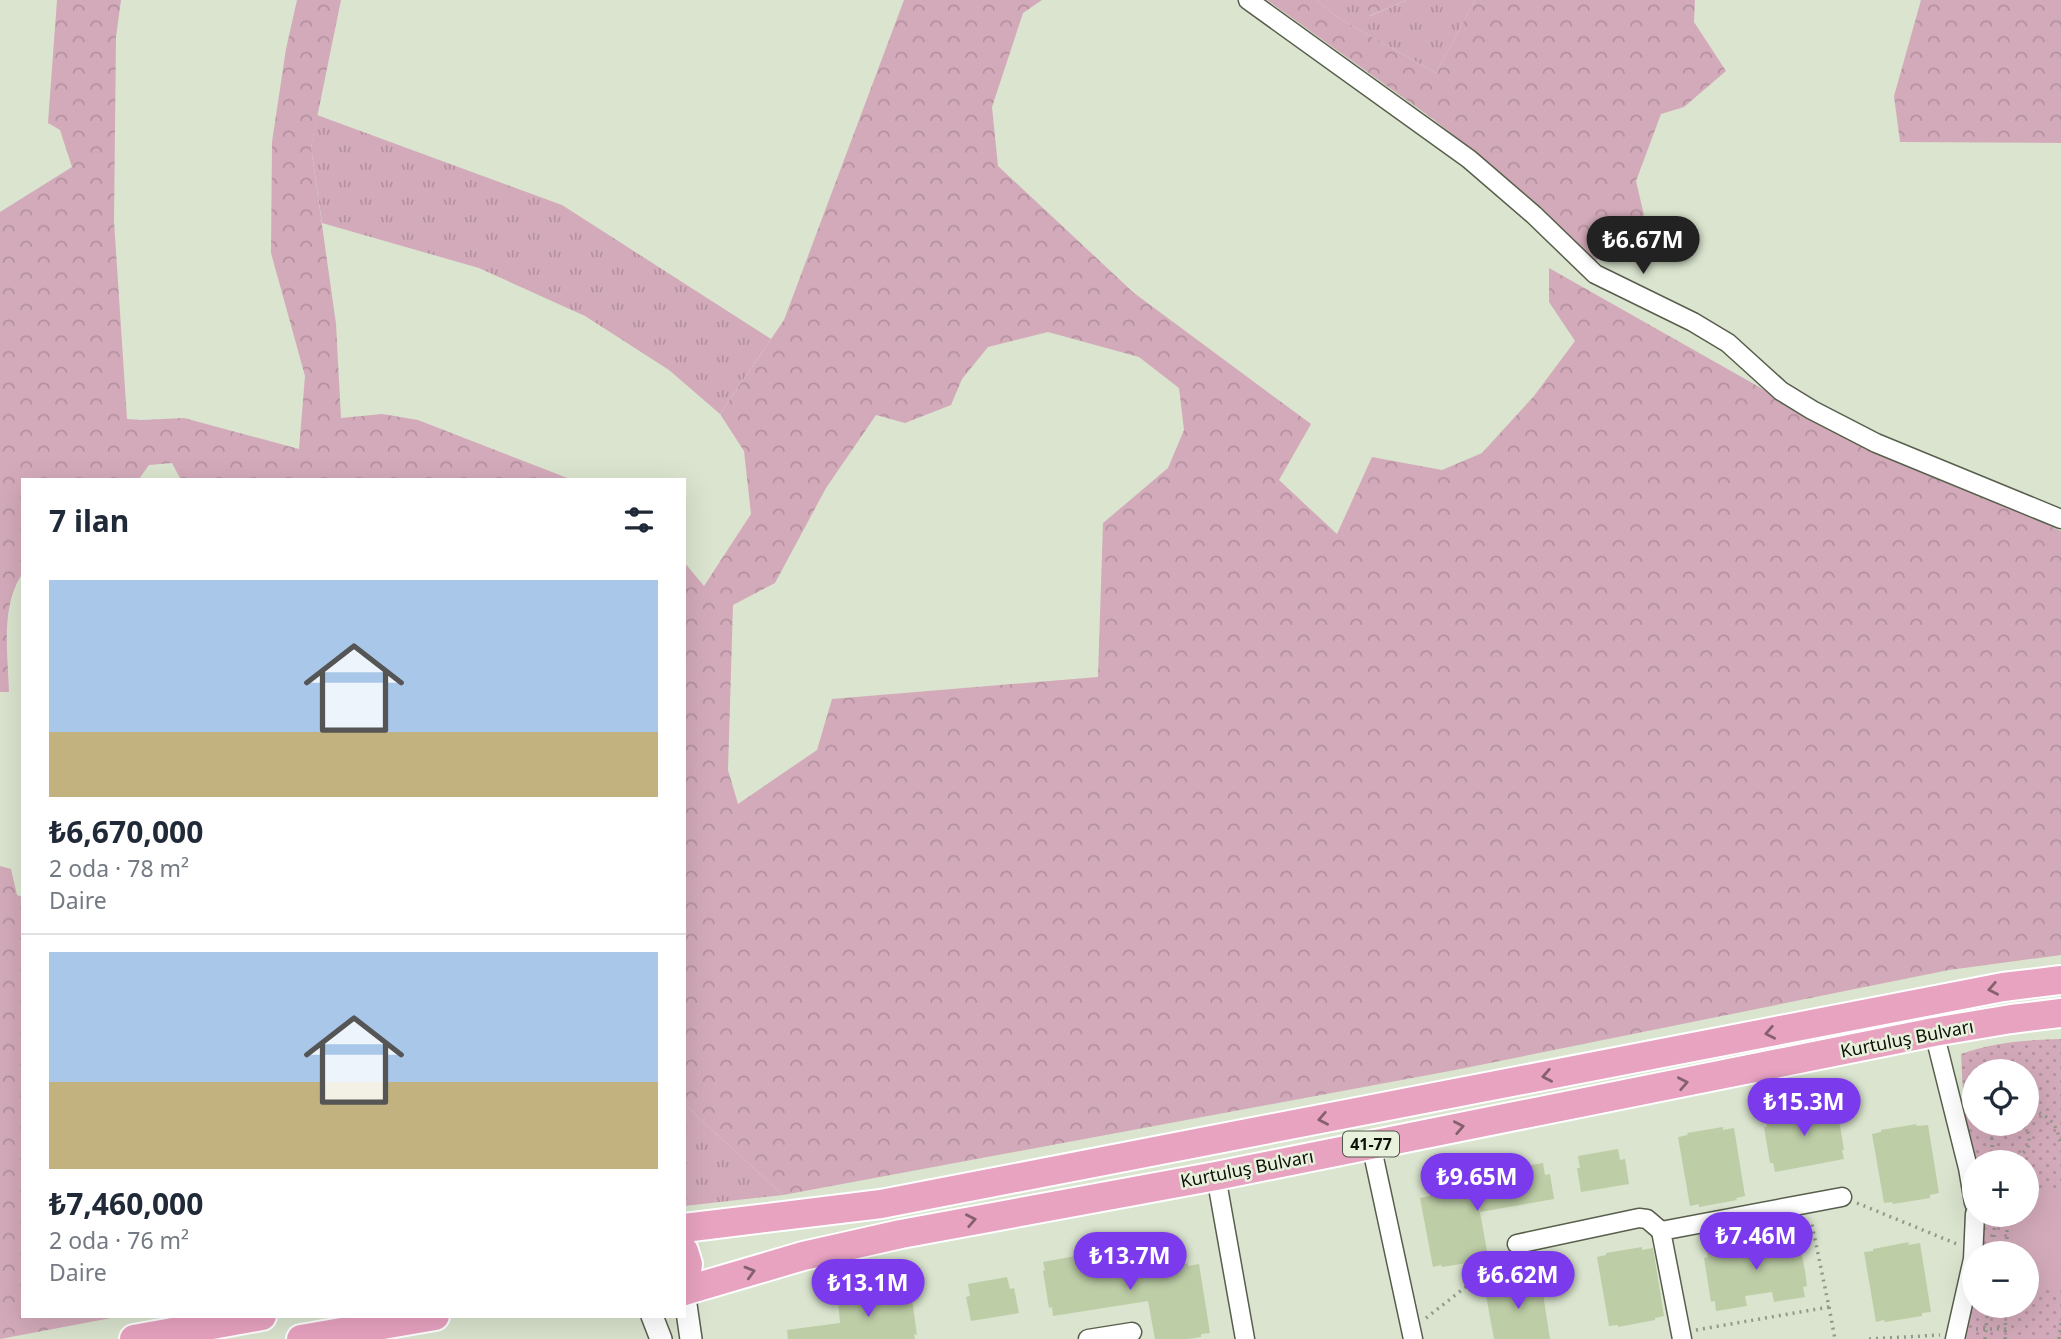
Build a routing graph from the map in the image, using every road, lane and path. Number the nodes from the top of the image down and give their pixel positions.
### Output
1 (1248, 0) edge
2 (2061, 519) edge
3 (2061, 980) edge
4 (2061, 1013) edge
5 (1934, 1032) junction
6 (2039, 1113) edge
7 (1371, 1144) junction
8 (2061, 1146) edge
9 (1964, 1150) edge
10 (1216, 1176) junction
11 (1842, 1197) joint
12 (1807, 1203) junction
13 (686, 1228) edge
14 (1661, 1231) junction
15 (1517, 1244) joint
16 (1962, 1246) edge
17 (686, 1258) edge
18 (686, 1278) edge
19 (686, 1290) edge
20 (1962, 1303) edge
21 (686, 1305) edge
22 (1829, 1307) junction
23 (251, 1318) edge
24 (423, 1318) edge
25 (653, 1318) edge
26 (1987, 1318) edge
27 (2006, 1318) edge
28 (2061, 1322) edge
29 (1986, 1329) junction
30 (2006, 1329) junction
31 (1132, 1332) dead end
32 (1955, 1334) edge
33 (1412, 1335) edge
34 (1681, 1336) edge
35 (134, 1339) edge
36 (301, 1339) edge
37 (661, 1339) edge
38 (691, 1339) edge
39 (1087, 1339) edge
40 (1245, 1339) edge
41 (1835, 1339) edge
42 (1869, 1339) edge
43 (1985, 1339) edge
44 (2005, 1339) edge
45 (2059, 1339) edge

1 - 2 street
3 -> 13 highway, Kurtuluş Bulvarı / 41-77
4 - 5 highway, Kurtuluş Bulvarı / 41-77
7 -> 5 highway, Kurtuluş Bulvarı / 41-77
5 - 9 street
6 - 8 path
7 - 10 highway, Kurtuluş Bulvarı / 41-77
7 - 33 street
19 -> 10 highway, Kurtuluş Bulvarı / 41-77
10 - 40 street
11 - 12 street
11 - 16 path
12 - 14 street
12 - 22 path
14 - 15 street
14 - 34 street
15 - 33 path
17 - 18 highway
20 - 32 street
21 - 38 street
22 - 34 path
22 - 41 path
23 - 35 highway
24 - 36 highway
25 - 37 street
26 - 29 path
27 - 30 path
28 - 45 path
29 - 30 path
29 - 32 path
29 - 43 path
30 - 44 path
31 - 39 street
32 - 42 path

